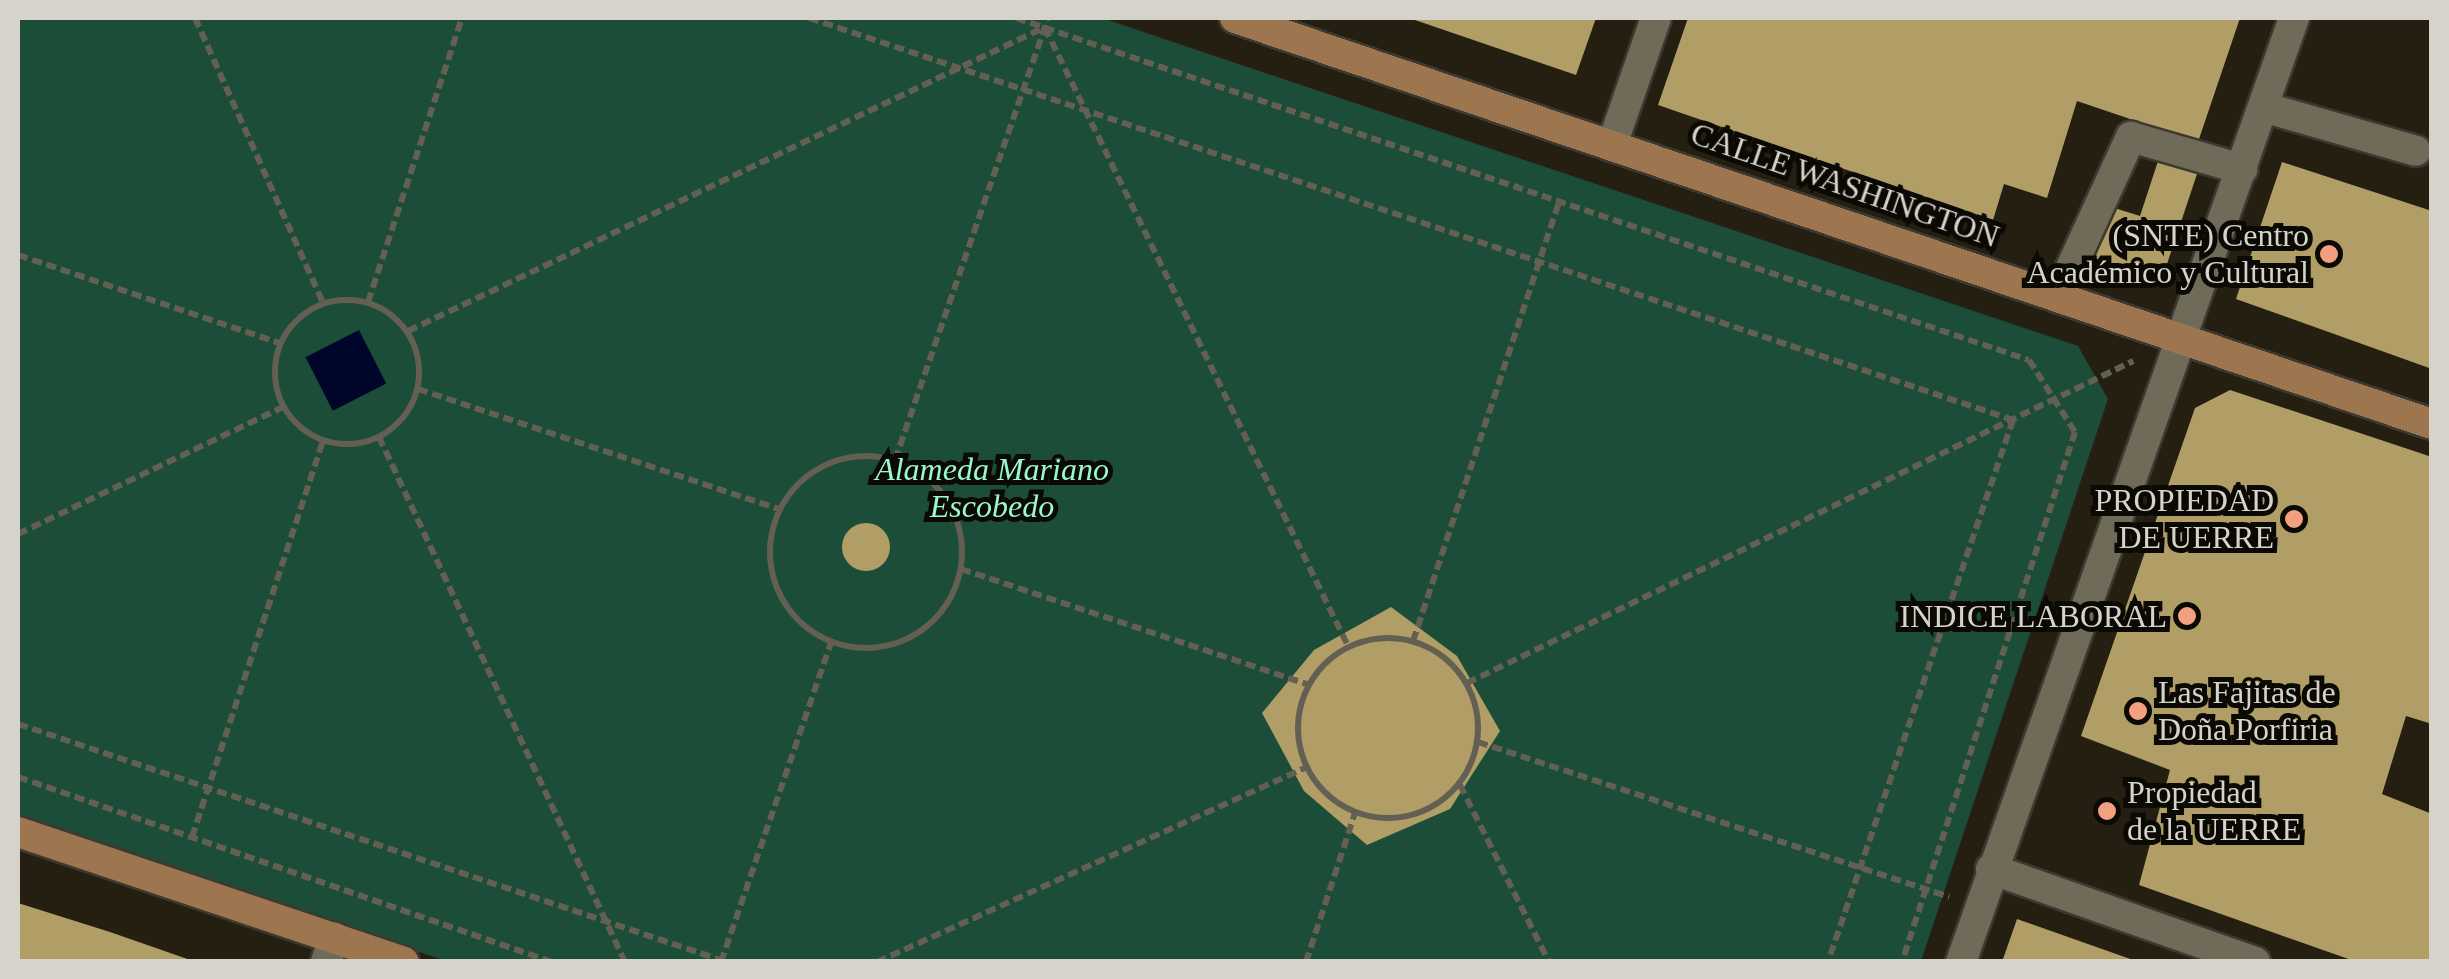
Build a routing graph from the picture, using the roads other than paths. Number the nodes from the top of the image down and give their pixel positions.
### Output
1 (1235, 18) edge
2 (1656, 18) edge
3 (2294, 18) edge
4 (2263, 107) junction
5 (1614, 142) junction
6 (2416, 150) dead end
7 (2242, 169) junction
8 (2059, 294) junction
9 (2184, 336) junction
10 (2432, 424) edge
11 (18, 832) edge
12 (1991, 870) junction
13 (330, 949) edge
14 (404, 962) edge
15 (1961, 962) edge
16 (2255, 962) edge

1 - 5 main road, CALLE WASHINGTON
2 - 5 street
3 - 4 street
4 - 6 street
4 - 7 street
5 - 8 main road, CALLE WASHINGTON
7 - 8 street
7 - 9 street
8 - 9 main road, CALLE WASHINGTON
9 - 10 main road, CALLE WASHINGTON
9 - 12 street
11 - 13 main road
12 - 15 street
12 - 16 street
13 - 14 main road

